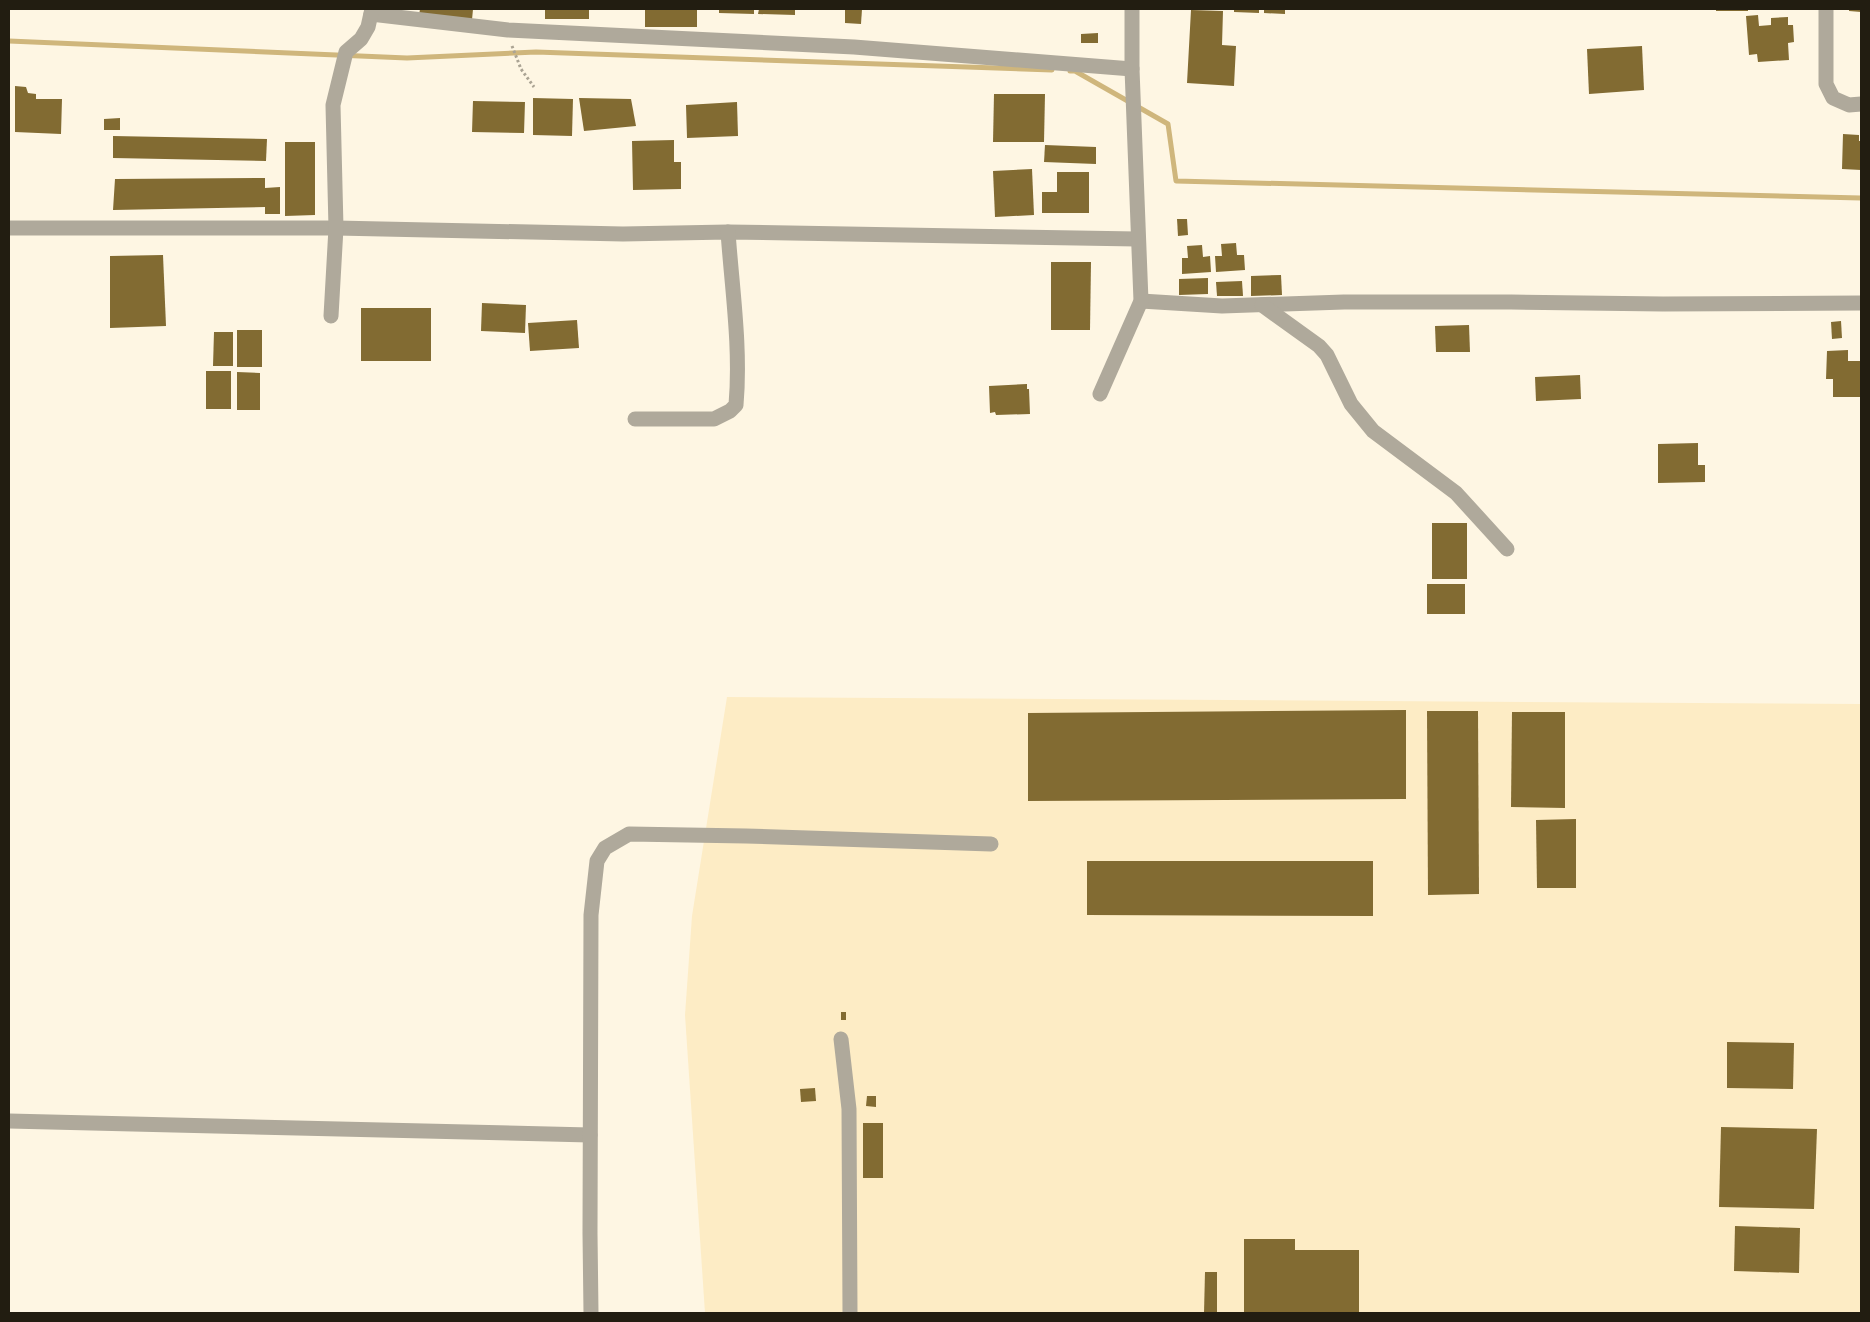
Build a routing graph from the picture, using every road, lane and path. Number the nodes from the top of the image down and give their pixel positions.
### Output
1 (1132, 9) edge
2 (1826, 9) edge
3 (371, 11) edge
4 (508, 30) junction
5 (1132, 68) junction
6 (534, 86) dead end
7 (1861, 104) edge
8 (9, 228) edge
9 (336, 228) junction
10 (728, 232) junction
11 (1138, 239) junction
12 (1141, 300) junction
13 (1861, 303) edge
14 (1262, 305) junction
15 (331, 316) dead end
16 (1100, 394) dead end
17 (635, 419) dead end
18 (1507, 549) dead end
19 (991, 844) dead end
20 (841, 1039) dead end
21 (9, 1121) edge
22 (590, 1135) junction
23 (592, 1313) edge
24 (850, 1313) edge

1 - 5 street
2 - 7 street
3 - 4 street
3 - 9 street
4 - 5 street
4 - 6 path
5 - 11 street
8 - 9 street
9 - 10 street
9 - 15 street
10 - 11 street
10 - 17 street
11 - 12 street
12 - 14 street
12 - 16 street
13 - 14 street
14 - 18 street
19 - 22 street
20 - 24 street
21 - 22 street
22 - 23 street

